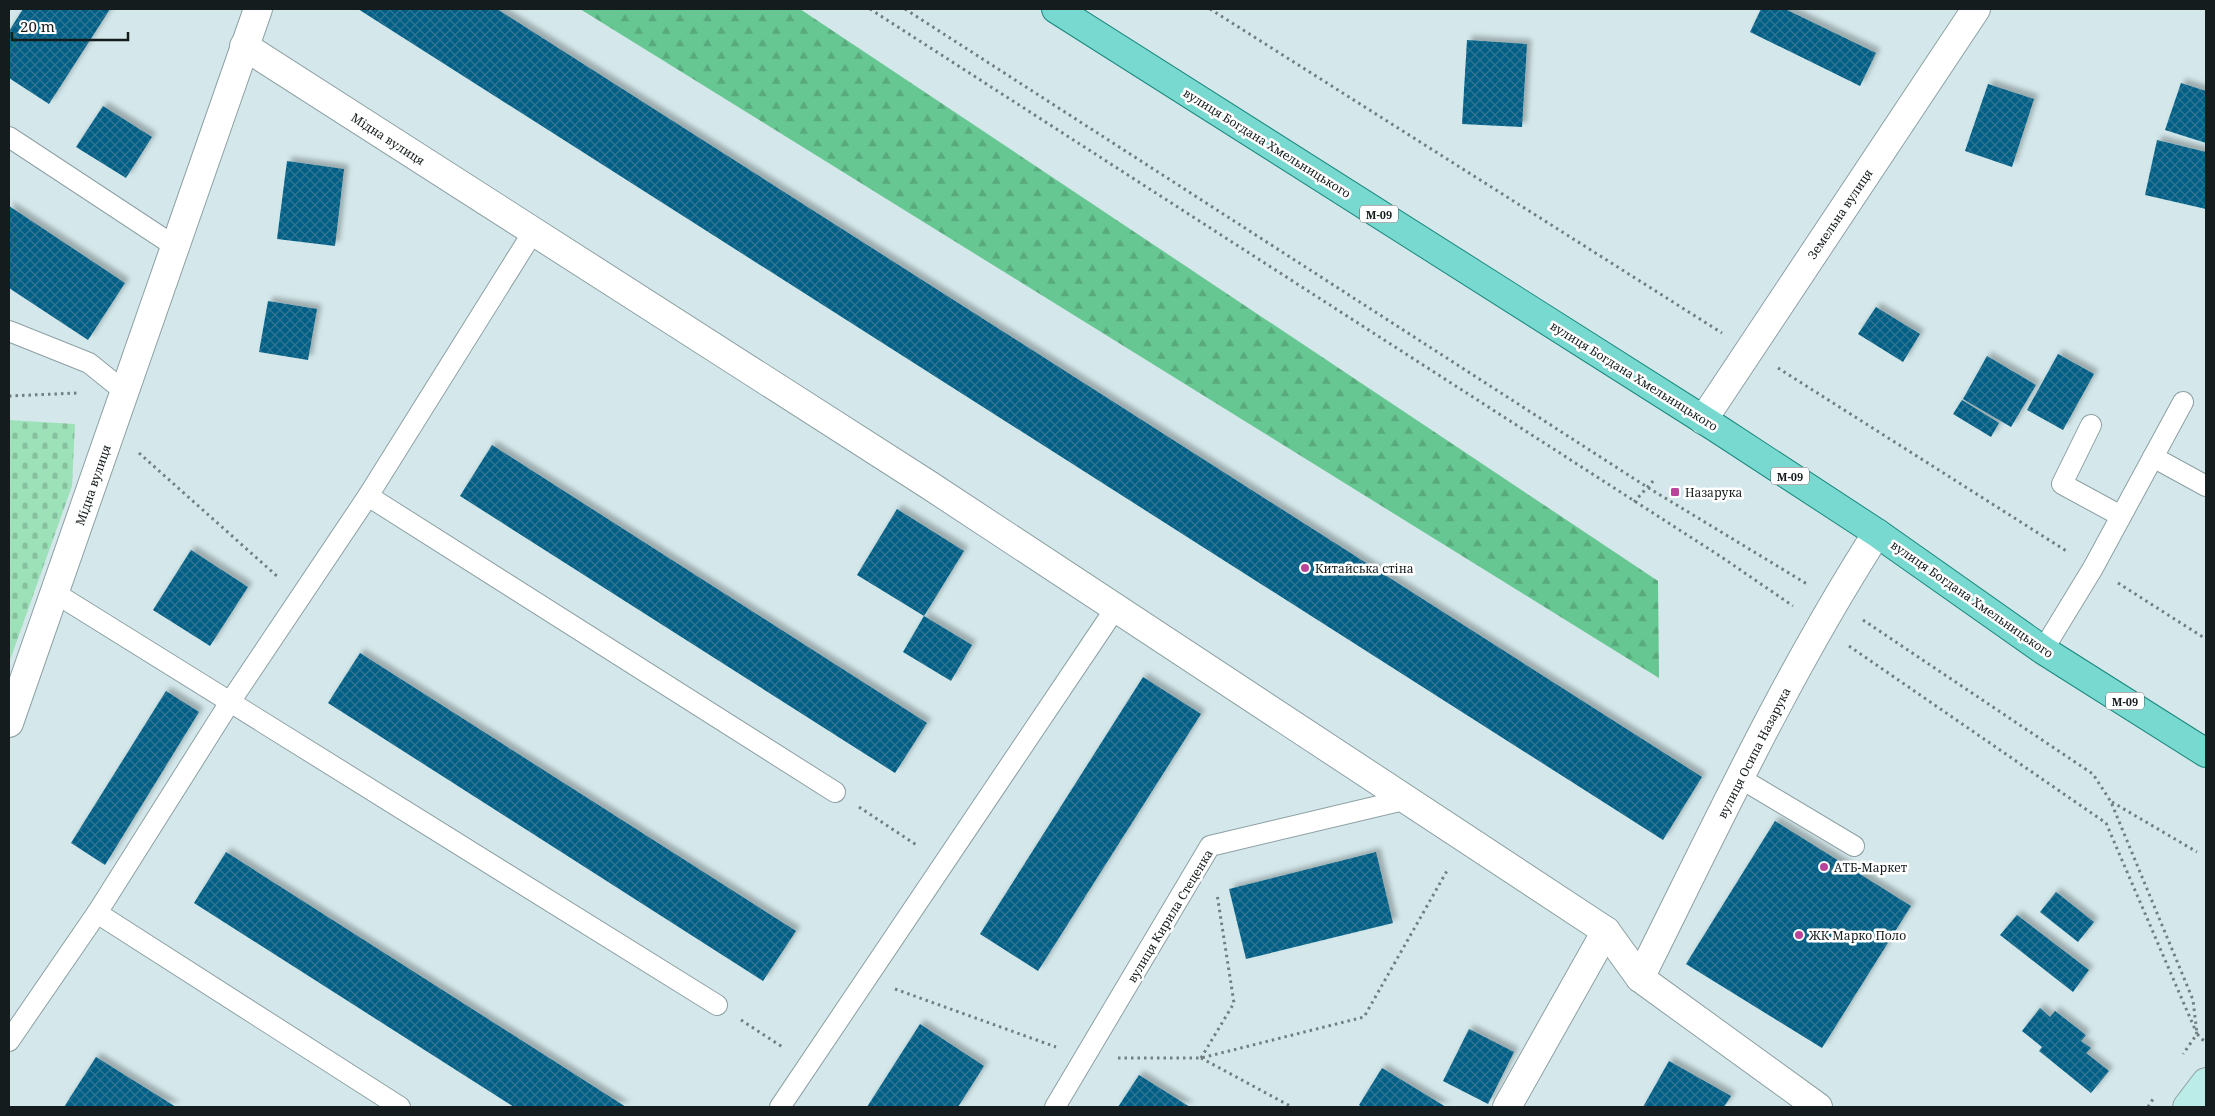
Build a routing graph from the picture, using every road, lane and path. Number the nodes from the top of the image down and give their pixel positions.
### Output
1 (258, 9) edge
2 (870, 9) edge
3 (905, 9) edge
4 (1056, 9) edge
5 (1210, 9) edge
6 (1976, 9) edge
7 (244, 46) junction
8 (9, 137) edge
9 (532, 232) junction
10 (176, 247) junction
11 (9, 331) edge
12 (1749, 350) junction
13 (126, 392) junction
14 (9, 396) edge
15 (2183, 402) dead end
16 (1702, 420) junction
17 (2091, 426) dead end
18 (112, 429) junction
19 (2153, 457) junction
20 (1654, 480) dead end
21 (2206, 486) edge
22 (1648, 487) junction
23 (368, 496) junction
24 (1634, 502) junction
25 (2121, 516) junction
26 (1877, 533) junction
27 (2093, 568) junction
28 (54, 593) junction
29 (301, 598) junction
30 (1834, 600) junction
31 (1114, 609) junction
32 (1820, 626) junction
33 (2206, 639) edge
34 (2043, 650) junction
35 (230, 702) junction
36 (9, 722) edge
37 (2206, 753) edge
38 (1740, 778) junction
39 (835, 792) joint
40 (1408, 799) junction
41 (2111, 802) junction
42 (1465, 838) junction
43 (1210, 846) junction
44 (1854, 846) dead end
45 (2197, 852) dead end
46 (944, 863) junction
47 (97, 913) junction
48 (1606, 931) junction
49 (1640, 978) junction
50 (866, 979) junction
51 (717, 1005) joint
52 (2197, 1034) junction
53 (9, 1041) edge
54 (2206, 1042) edge
55 (1085, 1057) junction
56 (1201, 1058) junction
57 (2181, 1058) dead end
58 (809, 1064) junction
59 (2206, 1082) edge
60 (2159, 1091) dead end
61 (400, 1107) edge
62 (780, 1107) edge
63 (1056, 1107) edge
64 (1292, 1107) edge
65 (1507, 1107) edge
66 (1818, 1107) edge
67 (2148, 1107) edge
68 (2187, 1107) edge

1 - 7 street, Мідна вулиця
2 - 24 path
3 - 22 path
4 - 16 main road, вулиця Богдана Хмельницького / М-09
5 - 12 path
6 - 12 street, Земельна вулиця
7 - 9 street, Мідна вулиця
7 - 10 street, Мідна вулиця
8 - 10 lane
9 - 23 lane
9 - 31 street, Мідна вулиця
10 - 13 street, Мідна вулиця
11 - 13 lane
12 - 16 street, Земельна вулиця
12 - 27 path
13 - 14 path
13 - 18 street, Мідна вулиця
15 - 19 lane
16 - 26 main road, вулиця Богдана Хмельницького / М-09
17 - 25 lane
18 - 28 street, Мідна вулиця
18 - 29 path
19 - 21 lane
19 - 25 lane
20 - 22 path
22 - 24 path
22 - 30 path
23 - 29 lane
23 - 39 lane
24 - 32 path
25 - 27 lane
26 - 30 street, вулиця Осипа Назарука
26 - 34 main road, вулиця Богдана Хмельницького / М-09
27 - 33 path
27 - 34 lane
28 - 35 lane
28 - 36 street, Мідна вулиця
29 - 35 lane
30 - 32 street, вулиця Осипа Назарука
30 - 41 path
31 - 40 street, Мідна вулиця
31 - 46 lane
32 - 38 street, вулиця Осипа Назарука
32 - 52 path
34 - 37 main road, вулиця Богдана Хмельницького / М-09
35 - 47 lane
35 - 51 lane
38 - 44 lane
38 - 49 street, вулиця Осипа Назарука
39 - 46 path
40 - 42 street, Мідна вулиця
40 - 43 lane, вулиця Кирила Стеценка
41 - 45 path
41 - 52 path
42 - 48 street, Мідна вулиця
42 - 56 path
43 - 55 lane, вулиця Кирила Стеценка
43 - 56 path
46 - 50 lane
47 - 53 lane
47 - 61 lane
48 - 49 street
48 - 65 street
49 - 66 street
50 - 55 path
50 - 58 lane
51 - 58 path
52 - 54 path
52 - 57 path
55 - 56 path
55 - 63 lane, вулиця Кирила Стеценка
56 - 64 path
58 - 62 lane
59 - 68 main road
60 - 67 path

